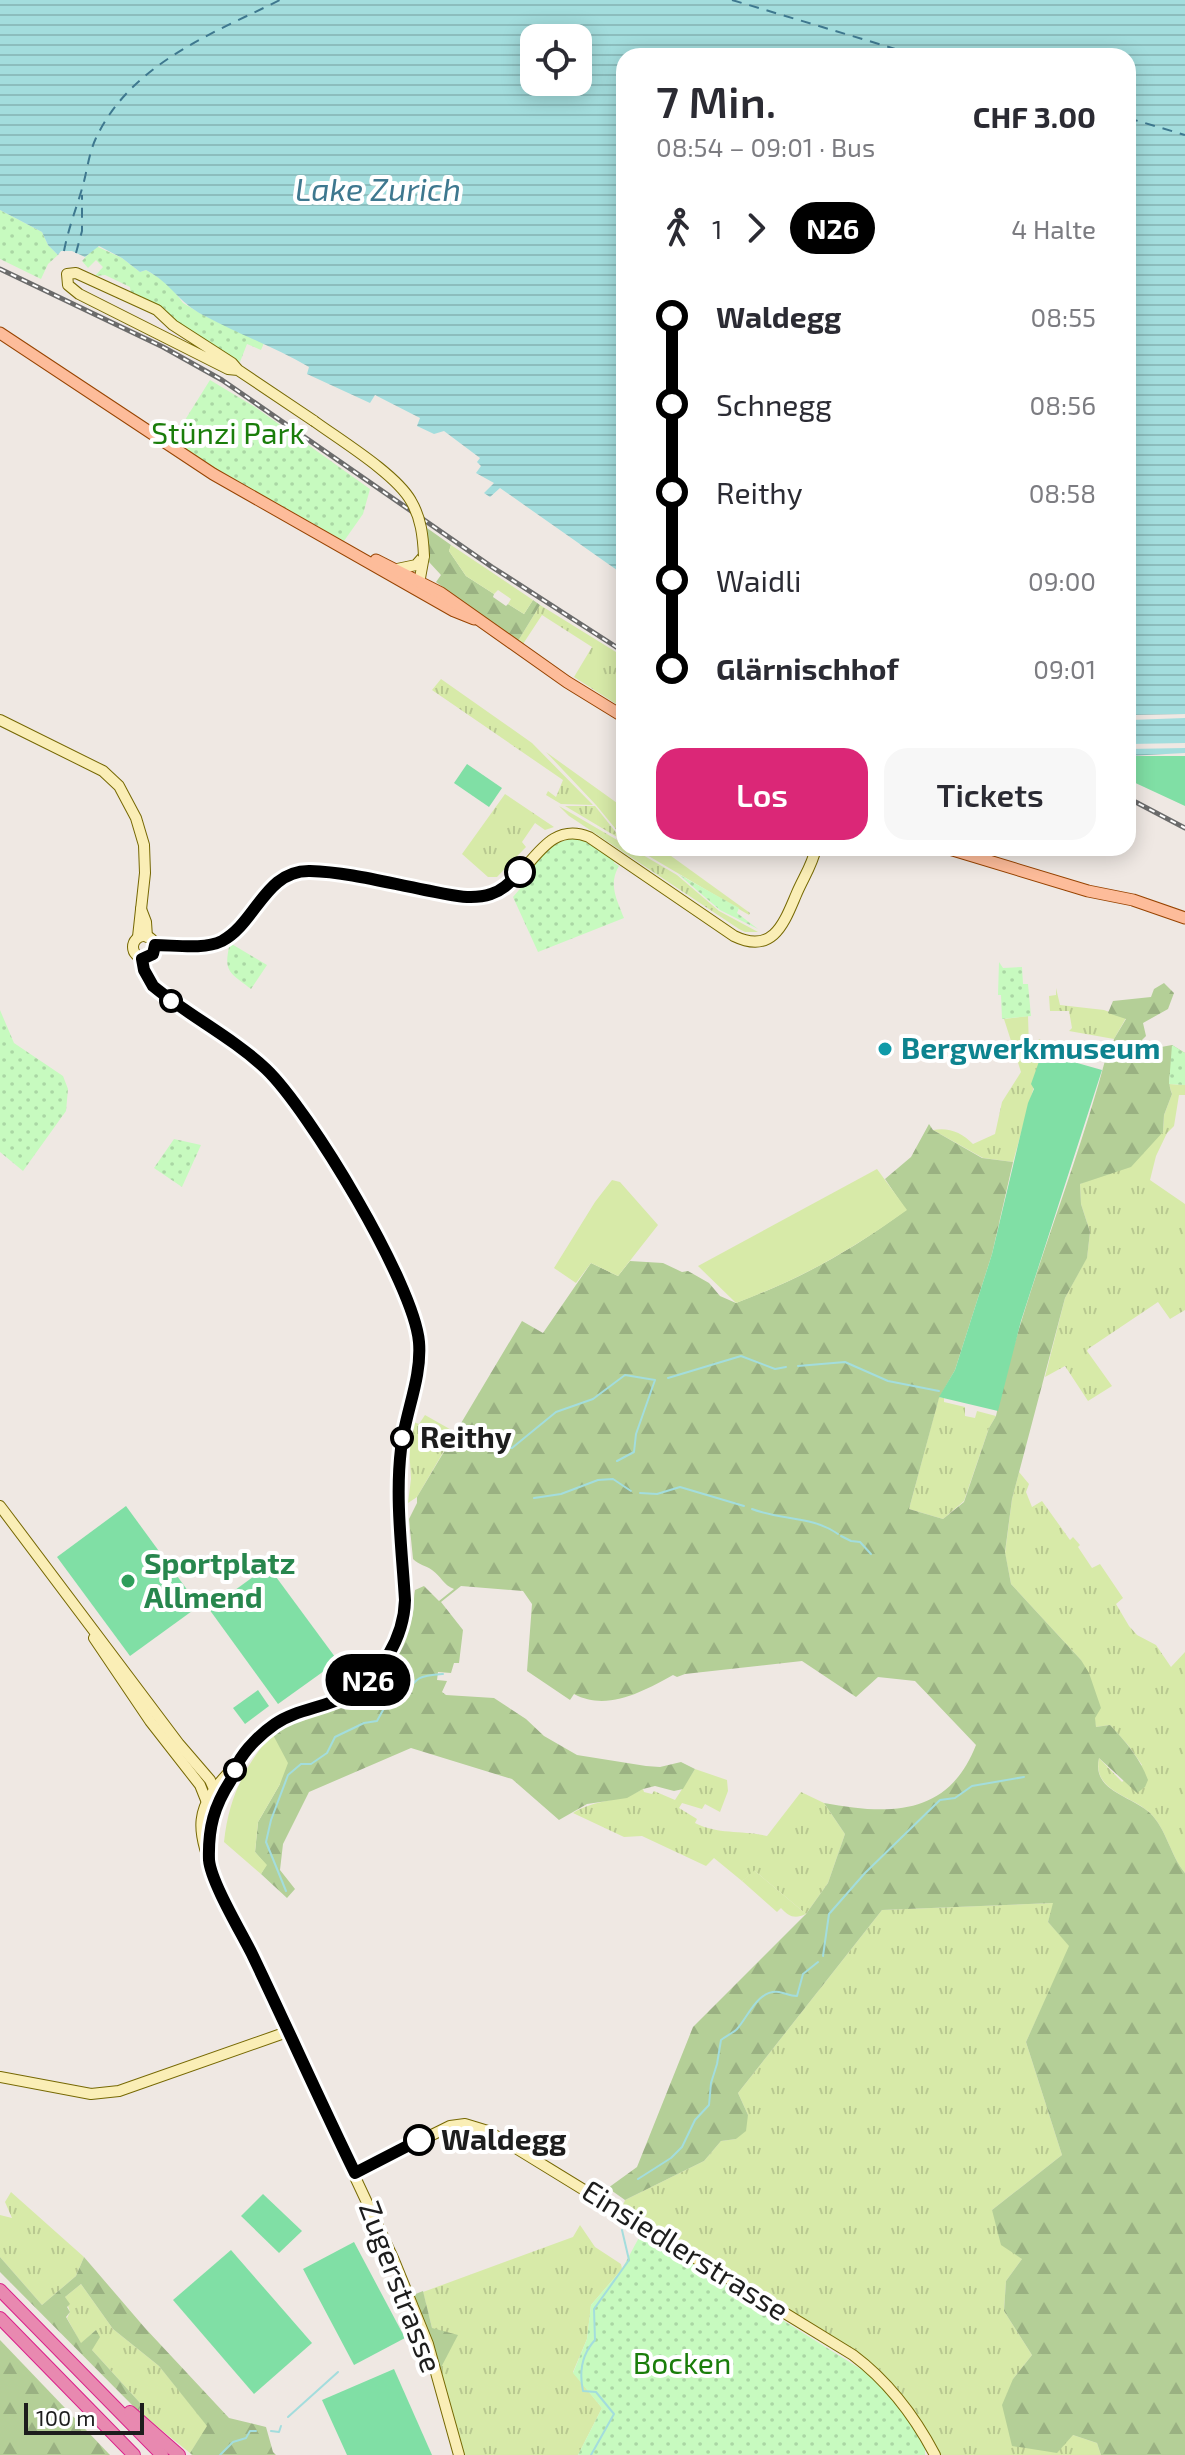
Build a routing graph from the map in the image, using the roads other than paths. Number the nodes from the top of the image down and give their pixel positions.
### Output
1 (0, 333) edge
2 (238, 370) junction
3 (424, 556) junction
4 (364, 558) junction
5 (397, 569) junction
6 (419, 585) junction
7 (616, 712) edge
8 (0, 720) edge
9 (616, 855) edge
10 (617, 856) edge
11 (814, 856) edge
12 (972, 856) edge
13 (1185, 918) edge
14 (147, 940) junction
15 (142, 959) junction
16 (0, 1506) edge
17 (136, 1693) junction
18 (200, 1785) junction
19 (217, 1791) junction
20 (206, 1800) junction
21 (209, 1861) junction
22 (287, 2032) junction
23 (0, 2077) edge
24 (355, 2173) junction
25 (0, 2290) edge
26 (0, 2318) edge
27 (62, 2353) junction
28 (134, 2455) edge
29 (162, 2455) edge
30 (179, 2455) edge
31 (459, 2455) edge
32 (935, 2455) edge

1 - 4 main road
2 - 2 main road
2 - 3 main road, bridge
3 - 5 main road
3 - 6 main road
4 - 5 main road
4 - 6 main road
5 - 6 main road
6 - 7 main road
8 - 14 main road
9 - 14 main road
10 - 11 main road
12 - 13 main road
14 - 15 main road
14 - 15 main road
15 - 19 main road
16 - 17 main road
17 - 18 main road
17 - 19 main road
18 - 19 main road
18 - 20 main road
19 - 20 main road
19 - 21 main road
20 - 21 main road, Zugerstrasse
21 - 22 main road, Zugerstrasse
22 - 23 main road
22 - 24 main road, Zugerstrasse
24 - 31 main road, Zugerstrasse
24 - 32 main road, Einsiedlerstrasse
25 - 27 highway
26 - 28 highway
27 - 29 highway
27 - 30 highway

